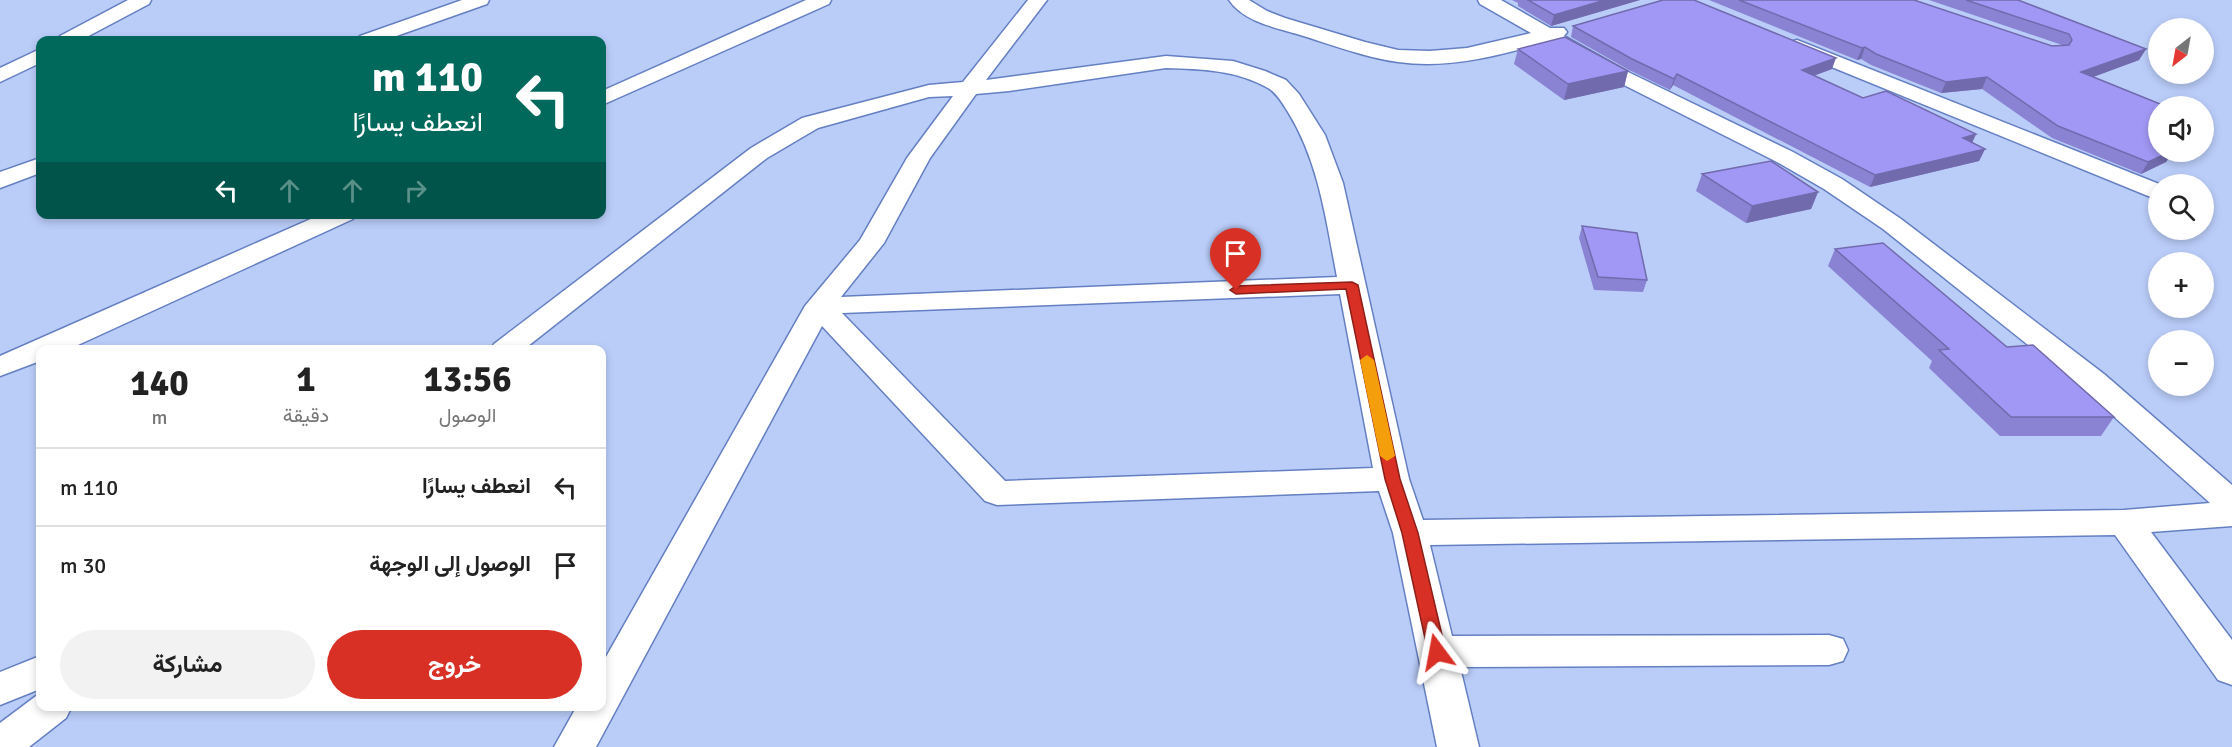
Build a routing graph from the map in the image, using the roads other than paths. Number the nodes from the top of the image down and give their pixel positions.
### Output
1 (142, 0) edge
2 (480, 0) edge
3 (822, 0) edge
4 (1038, 0) edge
5 (1238, 0) edge
6 (1487, 0) edge
7 (1580, 26) edge
8 (1547, 35) junction
9 (74, 36) edge
10 (378, 36) edge
11 (1781, 39) edge
12 (36, 57) edge
13 (0, 76) edge
14 (968, 90) junction
15 (606, 97) edge
16 (36, 167) edge
17 (0, 181) edge
18 (2148, 190) edge
19 (333, 219) edge
20 (1352, 285) junction
21 (819, 306) junction
22 (52, 345) edge
23 (510, 345) edge
24 (36, 352) edge
25 (0, 367) edge
26 (1392, 479) junction
27 (2232, 504) edge
28 (2232, 514) edge
29 (2124, 522) junction
30 (1410, 533) junction
31 (1829, 650) dead end
32 (1437, 652) junction
33 (2232, 669) edge
34 (36, 674) edge
35 (0, 689) edge
36 (606, 693) edge
37 (46, 711) edge
38 (595, 711) edge
39 (0, 746) edge
40 (575, 747) edge
41 (1458, 747) edge

1 - 9 street
2 - 10 street
3 - 15 street
4 - 14 street
5 - 8 street
6 - 8 street
7 - 8 street
8 - 27 street
11 - 18 street
12 - 13 street
14 - 20 street
14 - 21 street
14 - 23 street
16 - 17 street
19 - 22 street
20 - 21 street
20 - 26 street
21 - 26 street
21 - 36 street
24 - 25 street
26 - 30 street
28 - 29 street
29 - 30 street
29 - 33 street
30 - 32 street
31 - 32 street
32 - 41 street
34 - 35 street
37 - 39 street
38 - 40 street

